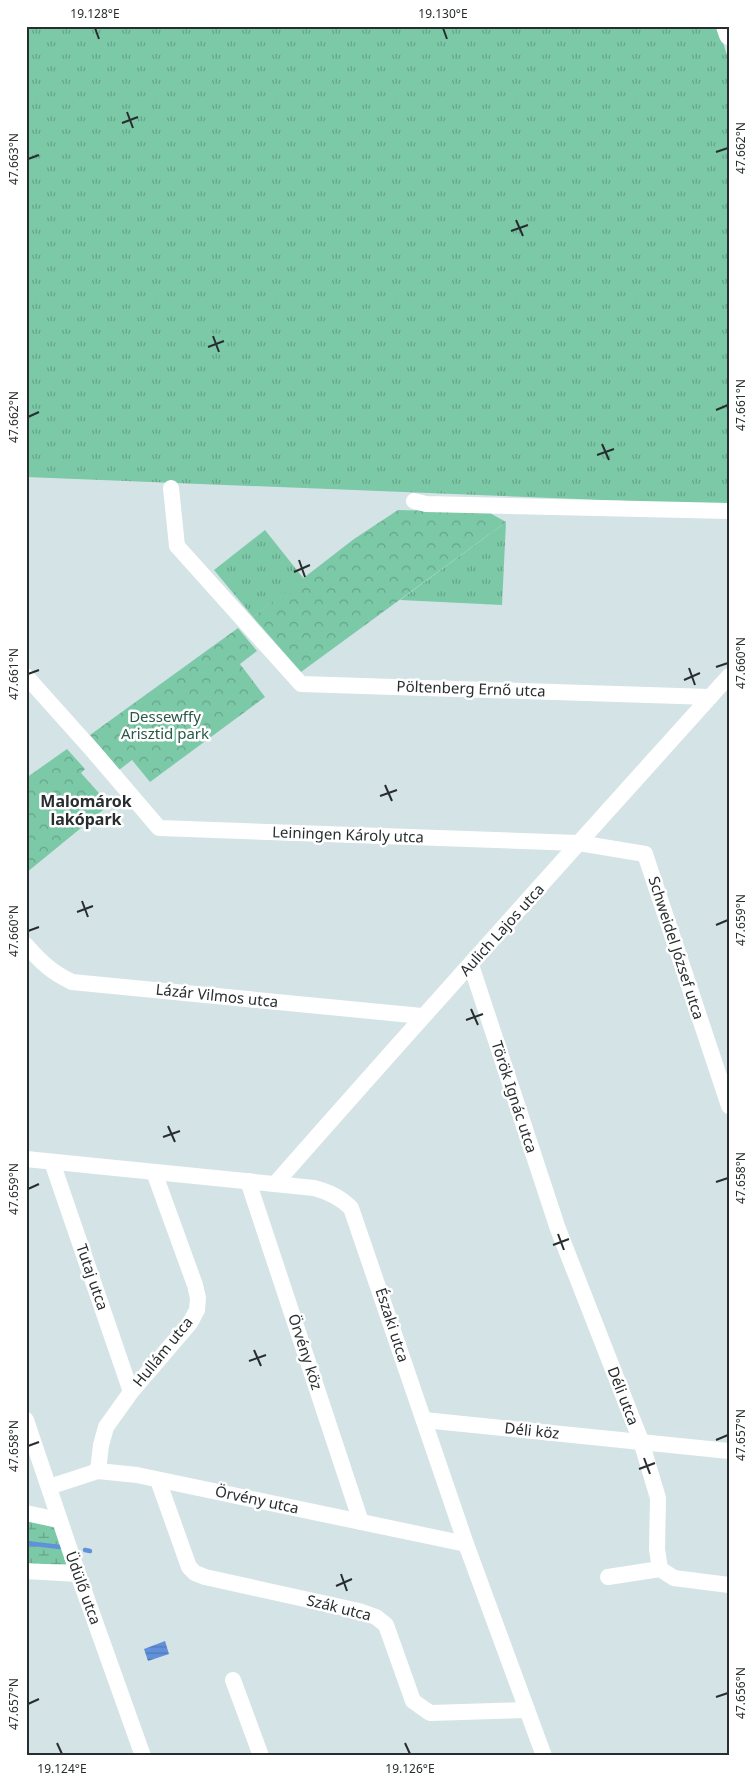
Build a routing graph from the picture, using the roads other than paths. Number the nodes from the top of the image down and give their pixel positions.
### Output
1 (726, 26) edge
2 (729, 35) edge
3 (172, 488) dead end
4 (414, 502) dead end
5 (729, 511) edge
6 (26, 676) edge
7 (729, 676) edge
8 (710, 697) junction
9 (579, 843) junction
10 (26, 945) edge
11 (471, 965) junction
12 (422, 1016) junction
13 (729, 1106) edge
14 (26, 1159) edge
15 (52, 1162) junction
16 (154, 1172) junction
17 (248, 1181) junction
18 (275, 1184) junction
19 (558, 1229) joint
20 (131, 1392) junction
21 (26, 1420) edge
22 (424, 1420) junction
23 (641, 1442) junction
24 (729, 1451) edge
25 (98, 1471) junction
26 (158, 1480) junction
27 (50, 1487) junction
28 (26, 1513) edge
29 (60, 1520) junction
30 (361, 1522) junction
31 (466, 1544) junction
32 (660, 1568) junction
33 (26, 1571) edge
34 (78, 1574) junction
35 (608, 1577) dead end
36 (729, 1585) edge
37 (233, 1680) dead end
38 (527, 1710) junction
39 (143, 1756) edge
40 (261, 1756) edge
41 (544, 1756) edge

1 - 2 main road
3 - 8 street, Pöltenberg Ernő utca
4 - 5 street
6 - 9 street, Leiningen Károly utca
7 - 8 street, Aulich Lajos utca
8 - 9 street, Aulich Lajos utca
9 - 11 street, Aulich Lajos utca
9 - 13 street, Schweidel József utca
10 - 12 street, Lázár Vilmos utca
11 - 12 street, Aulich Lajos utca
11 - 19 street, Török Ignác utca
12 - 18 street, Aulich Lajos utca
14 - 15 street, Északi utca
15 - 16 street, Északi utca
15 - 20 street, Tutaj utca
16 - 17 street, Északi utca
16 - 20 street, Hullám utca
17 - 18 street, Északi utca
17 - 30 street, Örvény köz
18 - 22 street, Északi utca
19 - 23 street, Déli utca
20 - 25 street, Hullám utca
21 - 27 street, Üdülő utca
22 - 23 street, Déli köz
22 - 31 street, Északi utca
23 - 24 street, Déli köz
23 - 32 street, Déli utca
25 - 26 street, Örvény utca
25 - 27 street, Örvény utca
26 - 30 street, Örvény utca
26 - 38 street, Szák utca
27 - 29 street, Üdülő utca
28 - 29 street
29 - 34 street, Üdülő utca
30 - 31 street, Örvény utca
31 - 38 street, Északi utca
32 - 35 street
32 - 36 street
33 - 34 street
34 - 39 street, Üdülő utca
37 - 40 street
38 - 41 street, Északi utca

